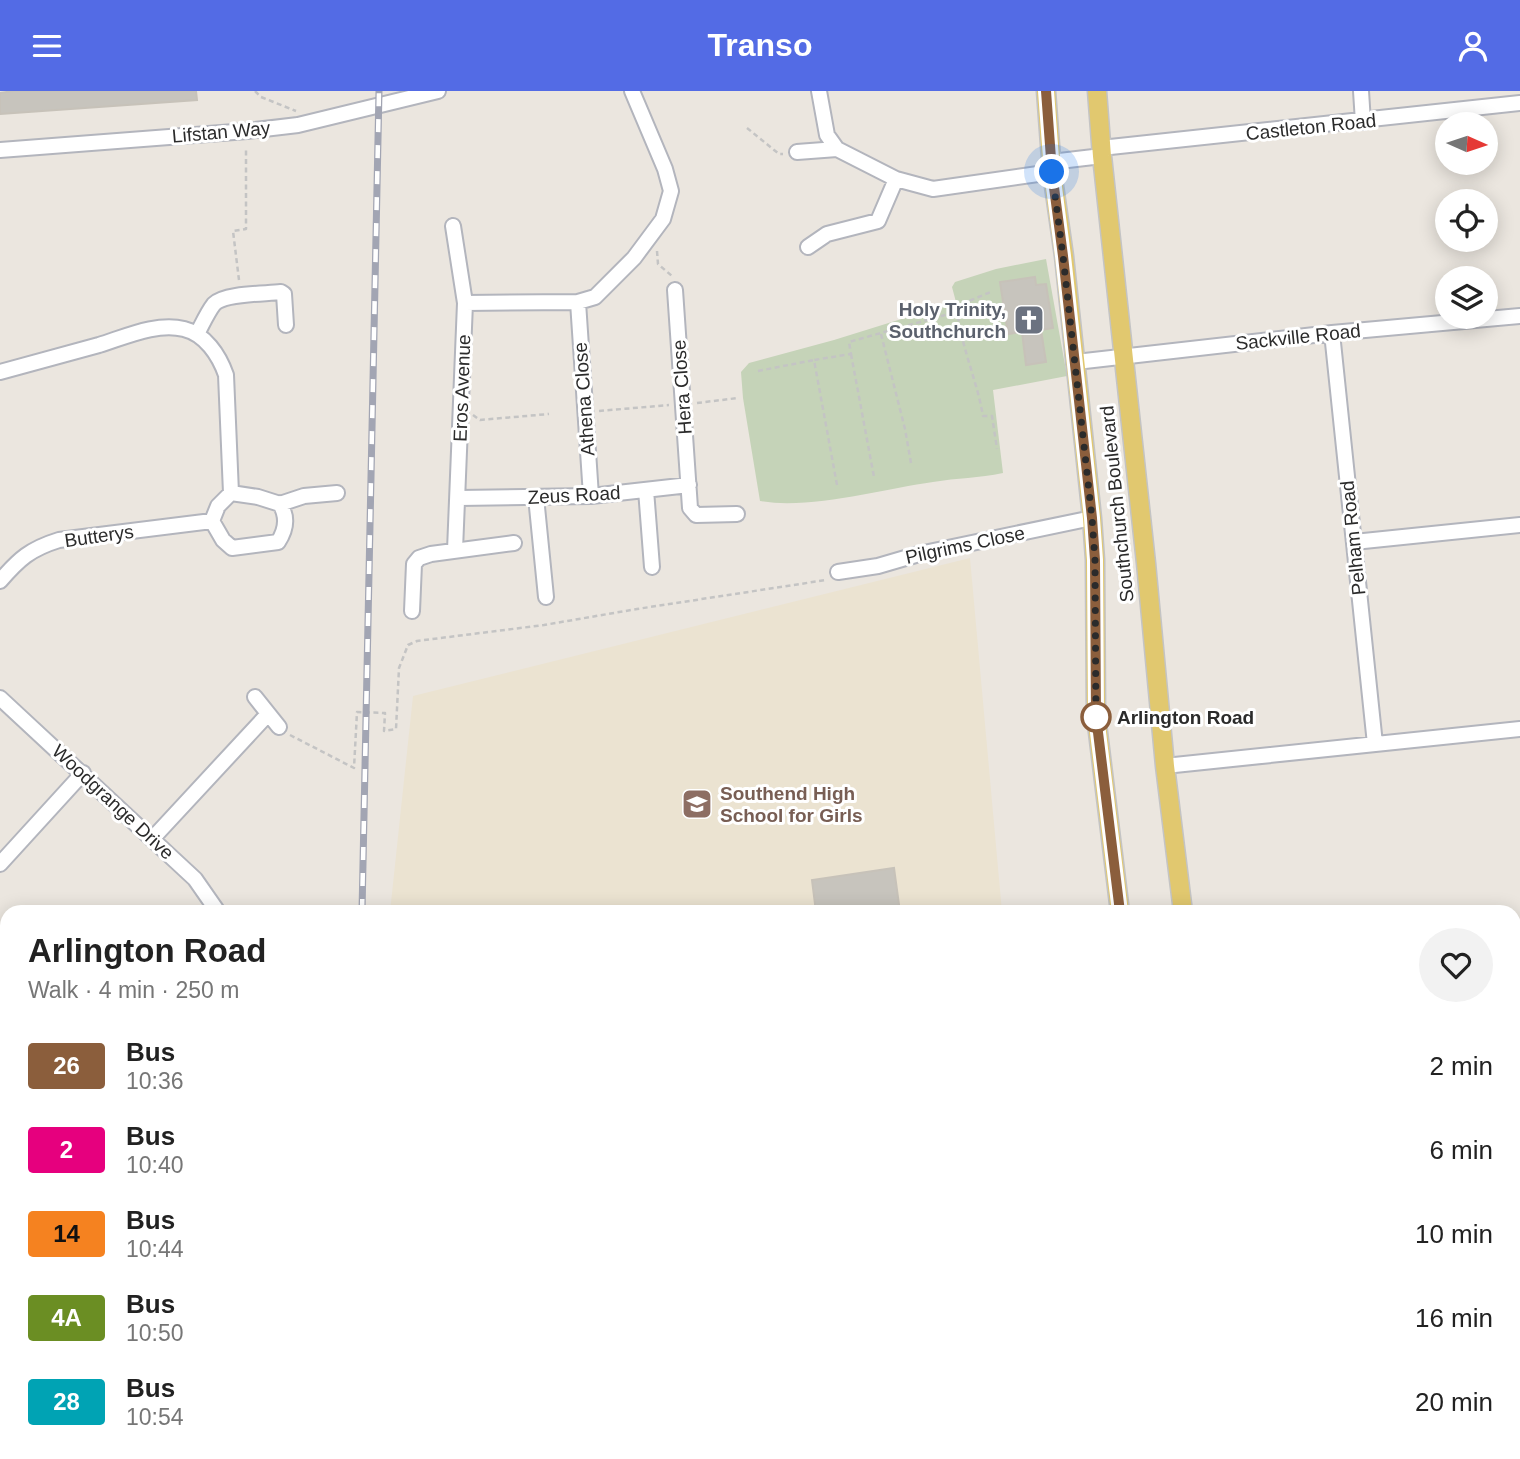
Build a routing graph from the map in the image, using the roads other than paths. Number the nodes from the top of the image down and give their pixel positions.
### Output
1 (438, 91) edge
2 (632, 91) edge
3 (819, 91) edge
4 (1046, 91) edge
5 (1097, 91) edge
6 (1361, 91) edge
7 (1519, 103) edge
8 (1363, 122) junction
9 (837, 149) junction
10 (0, 150) edge
11 (797, 152) road end
12 (1101, 152) junction
13 (1051, 167) junction
14 (897, 179) junction
15 (453, 226) dead end
16 (808, 247) dead end
17 (674, 290) road end
18 (578, 302) junction
19 (465, 303) junction
20 (1520, 316) edge
21 (286, 324) dead end
22 (1332, 333) junction
23 (197, 334) junction
24 (1122, 356) junction
25 (1076, 362) junction
26 (0, 372) edge
27 (688, 485) junction
28 (646, 490) junction
29 (231, 492) junction
30 (337, 493) dead end
31 (591, 496) junction
32 (536, 497) junction
33 (459, 498) junction
34 (281, 504) junction
35 (737, 514) dead end
36 (1092, 518) junction
37 (212, 521) junction
38 (1520, 526) edge
39 (1354, 542) junction
40 (514, 543) dead end
41 (455, 550) junction
42 (652, 567) dead end
43 (838, 572) road end
44 (0, 581) edge
45 (545, 597) dead end
46 (412, 611) dead end
47 (255, 697) dead end
48 (0, 698) edge
49 (268, 713) junction
50 (279, 727) road end
51 (1520, 729) edge
52 (1375, 744) junction
53 (1165, 766) junction
54 (83, 773) junction
55 (153, 838) junction
56 (0, 864) edge
57 (213, 905) edge
58 (1119, 905) edge
59 (1182, 905) edge

1 - 10 street, Lifstan Way
2 - 18 street
3 - 9 street
4 - 13 main road, Southchurch Boulevard
5 - 12 main road, Southchurch Boulevard
6 - 8 street
7 - 8 street, Castleton Road
8 - 12 street, Castleton Road
9 - 11 street
9 - 14 street, Castleton Road
12 - 13 street, Castleton Road
12 - 24 main road, Southchurch Boulevard
13 - 14 street, Castleton Road
13 - 25 main road, Southchurch Boulevard
14 - 16 street
15 - 19 street, Eros Avenue
17 - 27 street, Hera Close
18 - 19 street
18 - 31 street, Athena Close
19 - 33 street, Eros Avenue
20 - 22 street, Sackville Road
21 - 23 street
22 - 24 street, Sackville Road
22 - 39 street, Pelham Road
23 - 26 street
23 - 29 street
24 - 25 street, Sackville Road
24 - 53 main road, Southchurch Boulevard
25 - 36 main road, Southchurch Boulevard
27 - 28 street, Zeus Road
27 - 35 street, Hera Close
28 - 31 street, Zeus Road
28 - 42 street
29 - 34 street
29 - 37 street
30 - 34 street
31 - 32 street, Zeus Road
32 - 33 street, Zeus Road
32 - 45 street
33 - 41 street, Eros Avenue
34 - 37 street
36 - 43 street, Pilgrims Close
36 - 58 main road, Southchurch Boulevard
37 - 44 street, Butterys
38 - 39 street
39 - 52 street, Pelham Road
40 - 41 street
41 - 46 street
47 - 49 street
48 - 54 street, Woodgrange Drive
49 - 50 street
49 - 55 street
51 - 52 street
52 - 53 street
53 - 59 main road, Southchurch Boulevard
54 - 55 street, Woodgrange Drive
54 - 56 street
55 - 57 street, Woodgrange Drive

